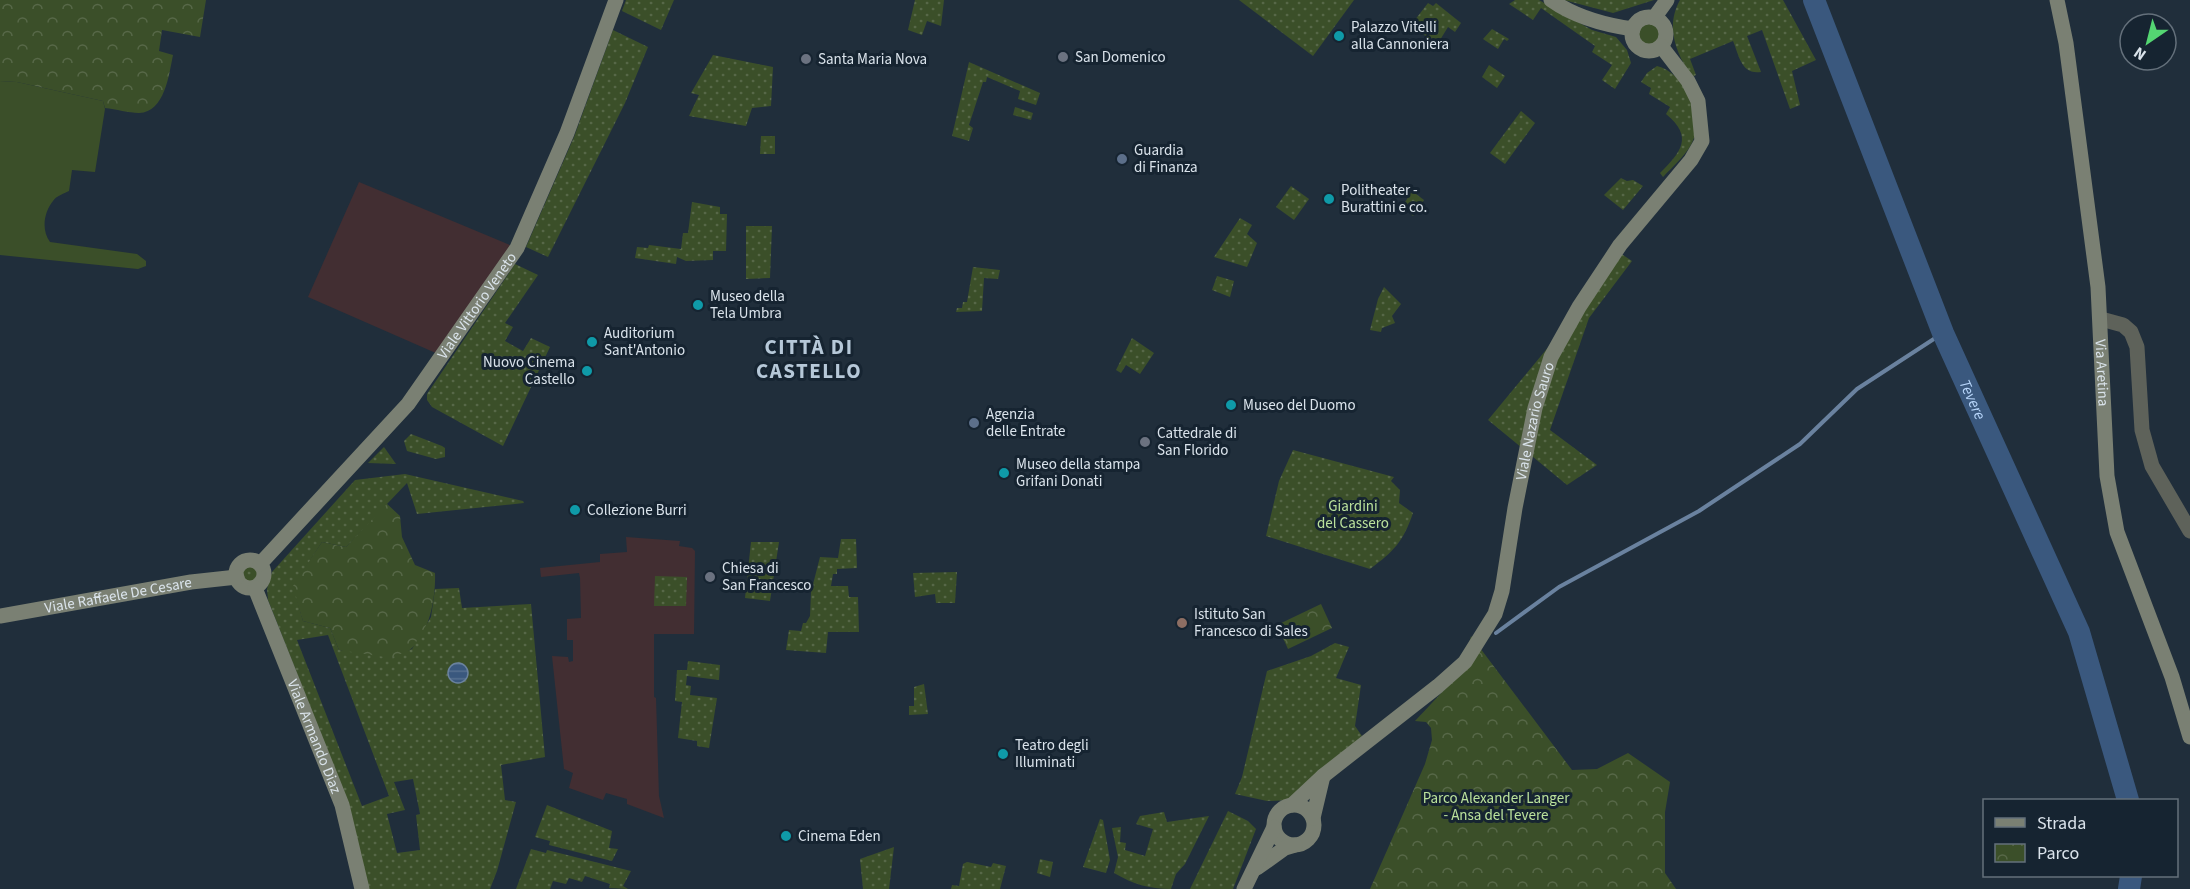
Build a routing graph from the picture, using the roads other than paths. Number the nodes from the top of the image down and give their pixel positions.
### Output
1 (616, 0) edge
2 (1551, 0) edge
3 (1667, 0) edge
4 (2057, 0) edge
5 (1654, 18) junction
6 (1633, 28) junction
7 (1661, 46) junction
8 (2101, 319) junction
9 (2190, 531) edge
10 (260, 564) junction
11 (237, 577) junction
12 (255, 588) junction
13 (0, 616) edge
14 (2190, 737) edge
15 (1323, 777) junction
16 (1292, 805) junction
17 (1313, 818) junction
18 (1274, 828) junction
19 (1295, 845) junction
20 (1252, 871) junction
21 (362, 889) edge
22 (1244, 889) edge

1 - 10 main road, Viale Vittorio Veneto
2 - 6 main road
3 - 5 main road
4 - 8 main road, Via Aretina
5 - 6 main road
5 - 7 main road
6 - 7 main road
7 - 15 main road, Viale Nazario Sauro
8 - 9 street
8 - 14 main road, Via Aretina
10 - 11 main road
10 - 12 main road
11 - 12 main road
11 - 13 main road, Viale Raffaele De Cesare
12 - 21 main road, Viale Armando Diaz
15 - 16 main road, Viale Nazario Sauro
15 - 17 main road
16 - 17 main road
16 - 18 main road
17 - 19 main road
18 - 19 main road
18 - 20 main road
19 - 20 main road
20 - 22 main road

